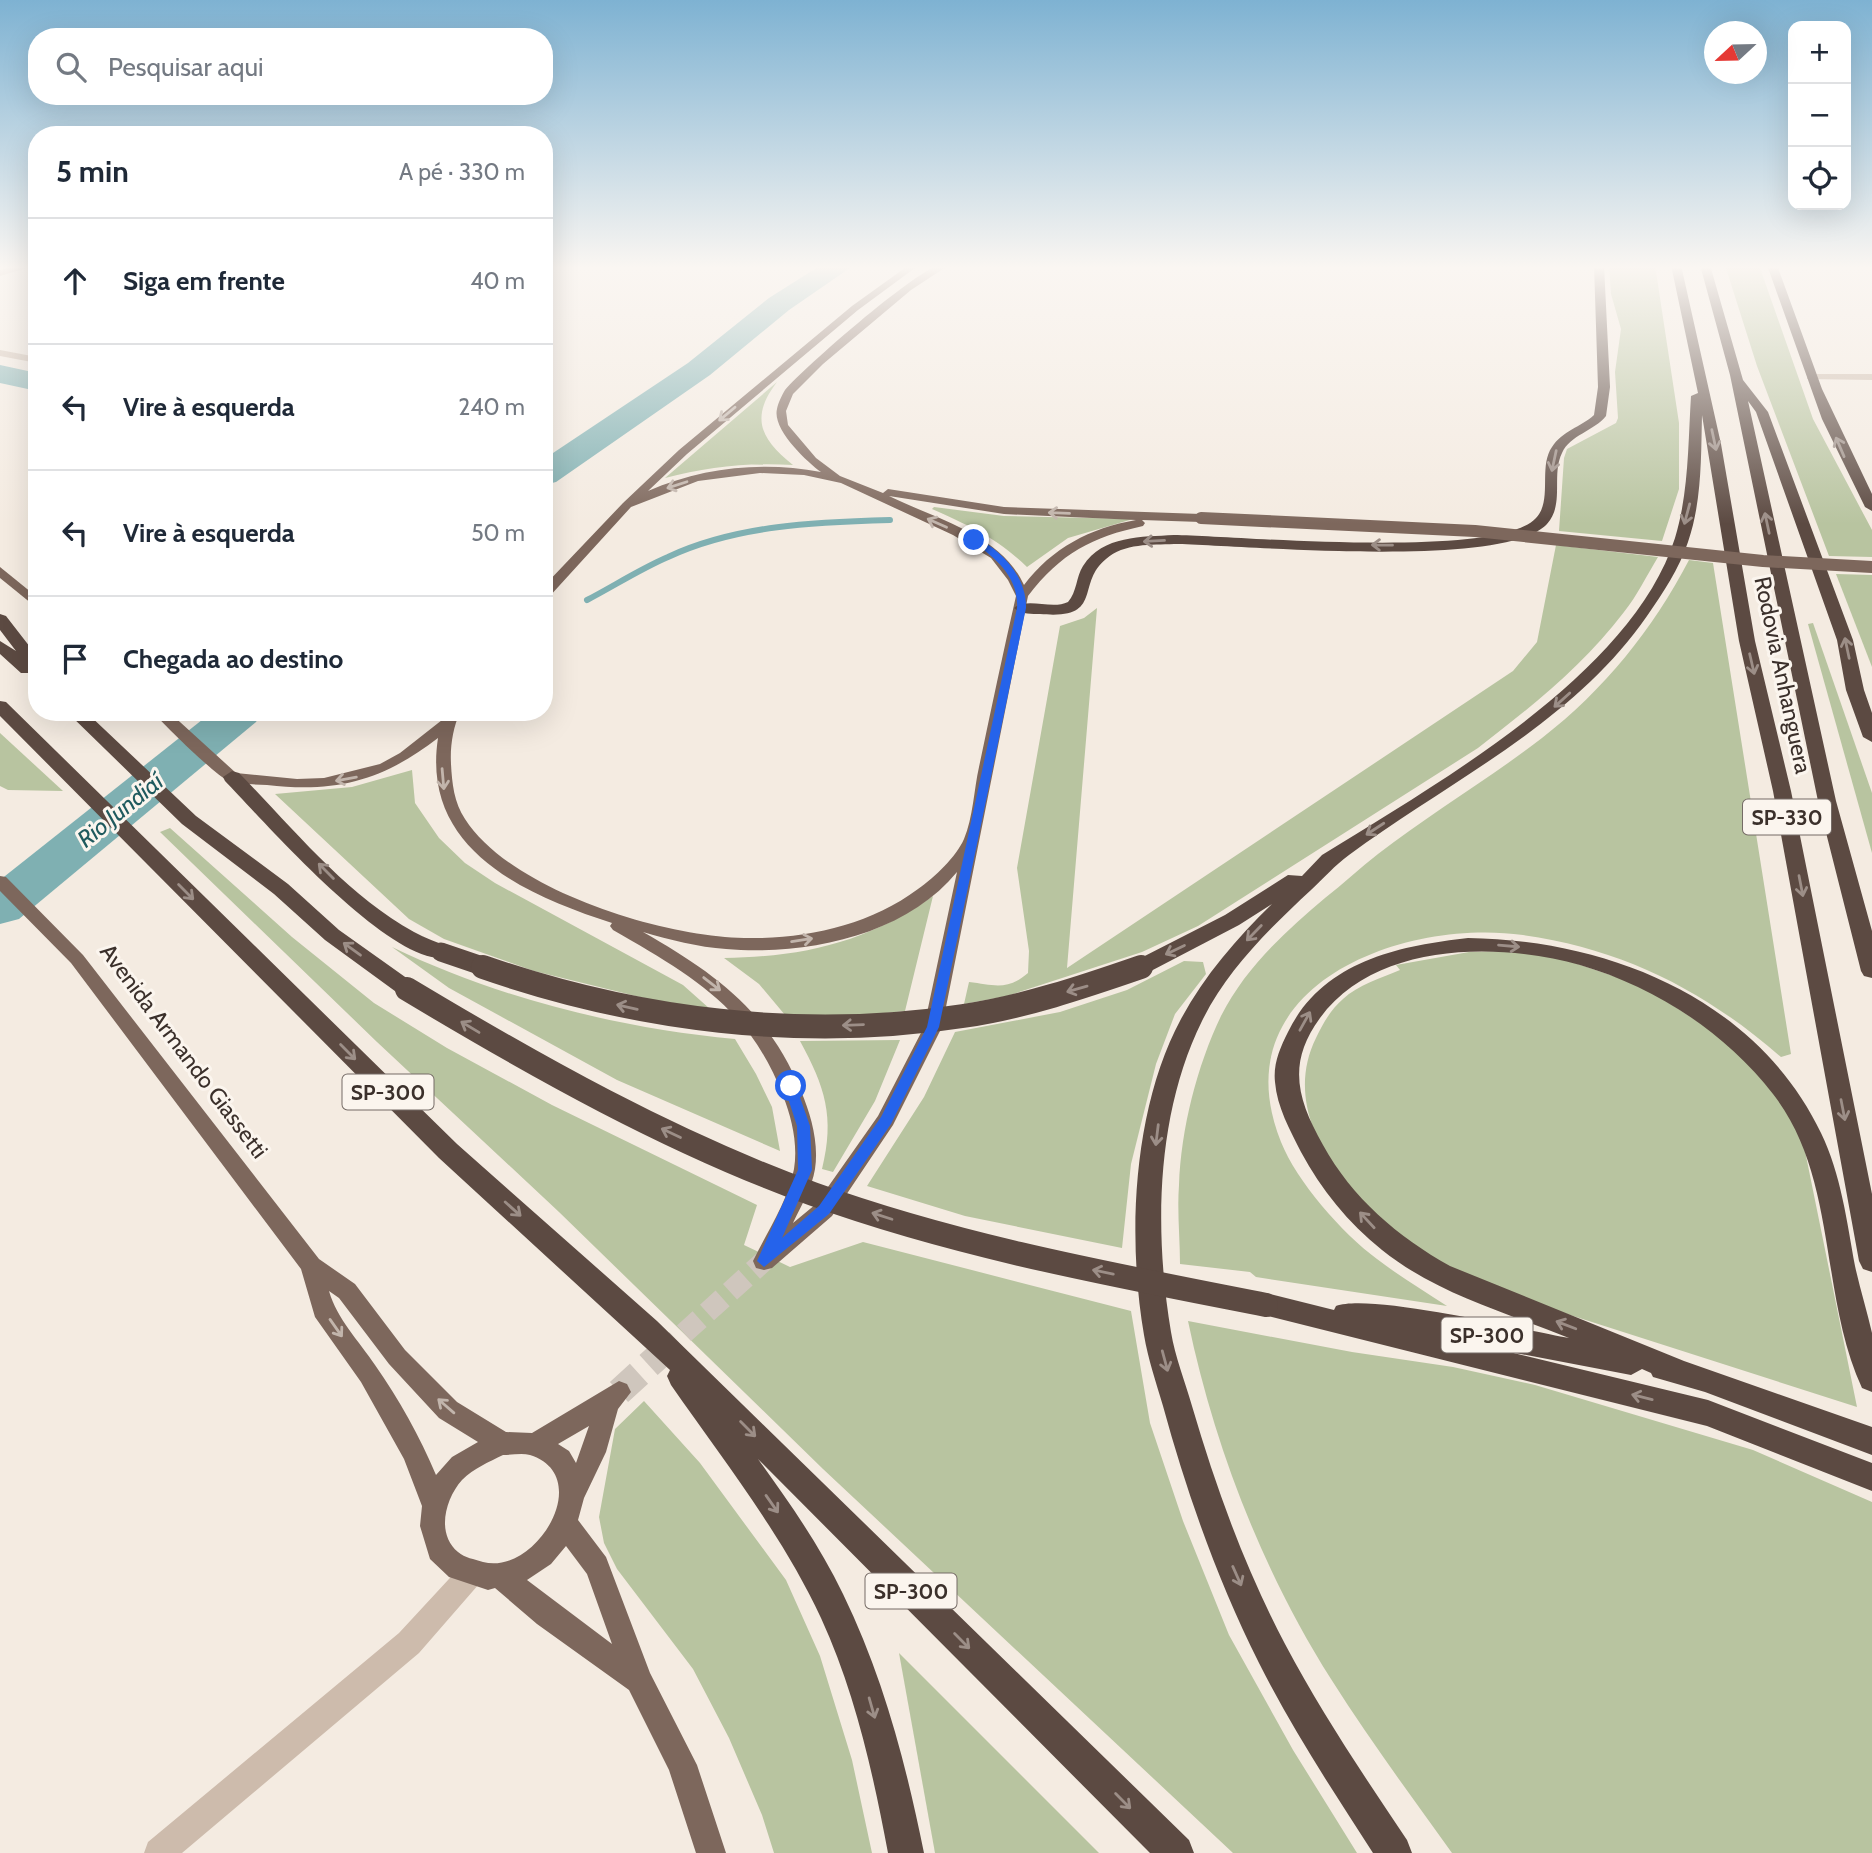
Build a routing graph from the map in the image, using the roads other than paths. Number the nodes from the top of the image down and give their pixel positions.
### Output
1 (803, 351) edge
2 (833, 351) edge
3 (1603, 351) edge
4 (1694, 351) edge
5 (1729, 351) edge
6 (1801, 351) edge
7 (0, 353) edge
8 (28, 358) edge
9 (1698, 373) junction
10 (1736, 375) junction
11 (1810, 377) junction
12 (1872, 377) edge
13 (846, 481) junction
14 (627, 505) junction
15 (1872, 508) edge
16 (1200, 518) junction
17 (1872, 567) edge
18 (0, 571) edge
19 (553, 584) edge
20 (28, 596) edge
21 (1022, 602) junction
22 (0, 619) edge
23 (0, 646) edge
24 (28, 656) edge
25 (28, 670) edge
26 (1855, 690) junction
27 (0, 706) edge
28 (1872, 719) edge
29 (86, 721) edge
30 (170, 721) edge
31 (446, 721) edge
32 (449, 721) edge
33 (1872, 737) edge
34 (232, 777) junction
35 (970, 842) junction
36 (1339, 853) junction
37 (0, 881) edge
38 (591, 911) junction
39 (1872, 971) edge
40 (1872, 1261) edge
41 (311, 1266) junction
42 (1266, 1305) junction
43 (647, 1329) junction
44 (1675, 1370) junction
45 (1872, 1379) edge
46 (1872, 1441) edge
47 (503, 1444) junction
48 (534, 1444) junction
49 (1872, 1477) edge
50 (574, 1492) junction
51 (434, 1503) junction
52 (566, 1525) junction
53 (470, 1575) junction
54 (501, 1576) junction
55 (639, 1680) junction
56 (159, 1853) edge
57 (711, 1853) edge
58 (906, 1853) edge
59 (1176, 1853) edge
60 (1394, 1853) edge

1 -> 14 main road
2 - 13 main road
3 -> 21 highway
4 - 9 highway, Rodovia Anhanguera / SP-330
5 - 10 highway, Rodovia Anhanguera / SP-330
6 - 11 highway
7 - 8 street
9 -> 36 highway
9 -> 40 highway, Rodovia Anhanguera / SP-330
26 -> 10 highway
39 -> 10 highway, Rodovia Anhanguera / SP-330
11 - 12 street
15 -> 11 highway
13 -> 14 main road
16 -> 13 main road
21 -> 13 main road
14 - 19 main road
16 - 17 main road, bridge
16 - 21 main road
18 - 20 main road
21 - 35 main road
22 - 24 highway
23 - 25 highway
26 - 28 street
26 - 33 highway
27 -> 43 highway, SP-300
42 -> 29 highway, SP-300, bridge
30 - 34 main road
31 -> 34 main road
32 -> 38 main road
36 -> 34 highway, bridge
38 -> 35 main road
38 -> 35 main road
36 -> 60 highway
37 - 41 main road, Avenida Armando Giassetti
47 -> 41 main road, Avenida Armando Giassetti
41 -> 51 main road, Avenida Armando Giassetti
42 - 44 highway, SP-300
49 -> 42 highway
43 -> 58 highway
43 -> 59 highway, SP-300
44 -> 45 highway
44 - 46 highway, SP-300
47 - 48 main road
47 - 51 main road
48 - 50 main road
48 - 50 main road
50 - 52 main road
51 - 53 main road
52 - 54 main road
52 - 55 main road
53 - 54 main road
53 - 56 street
54 - 55 main road
55 - 57 main road

